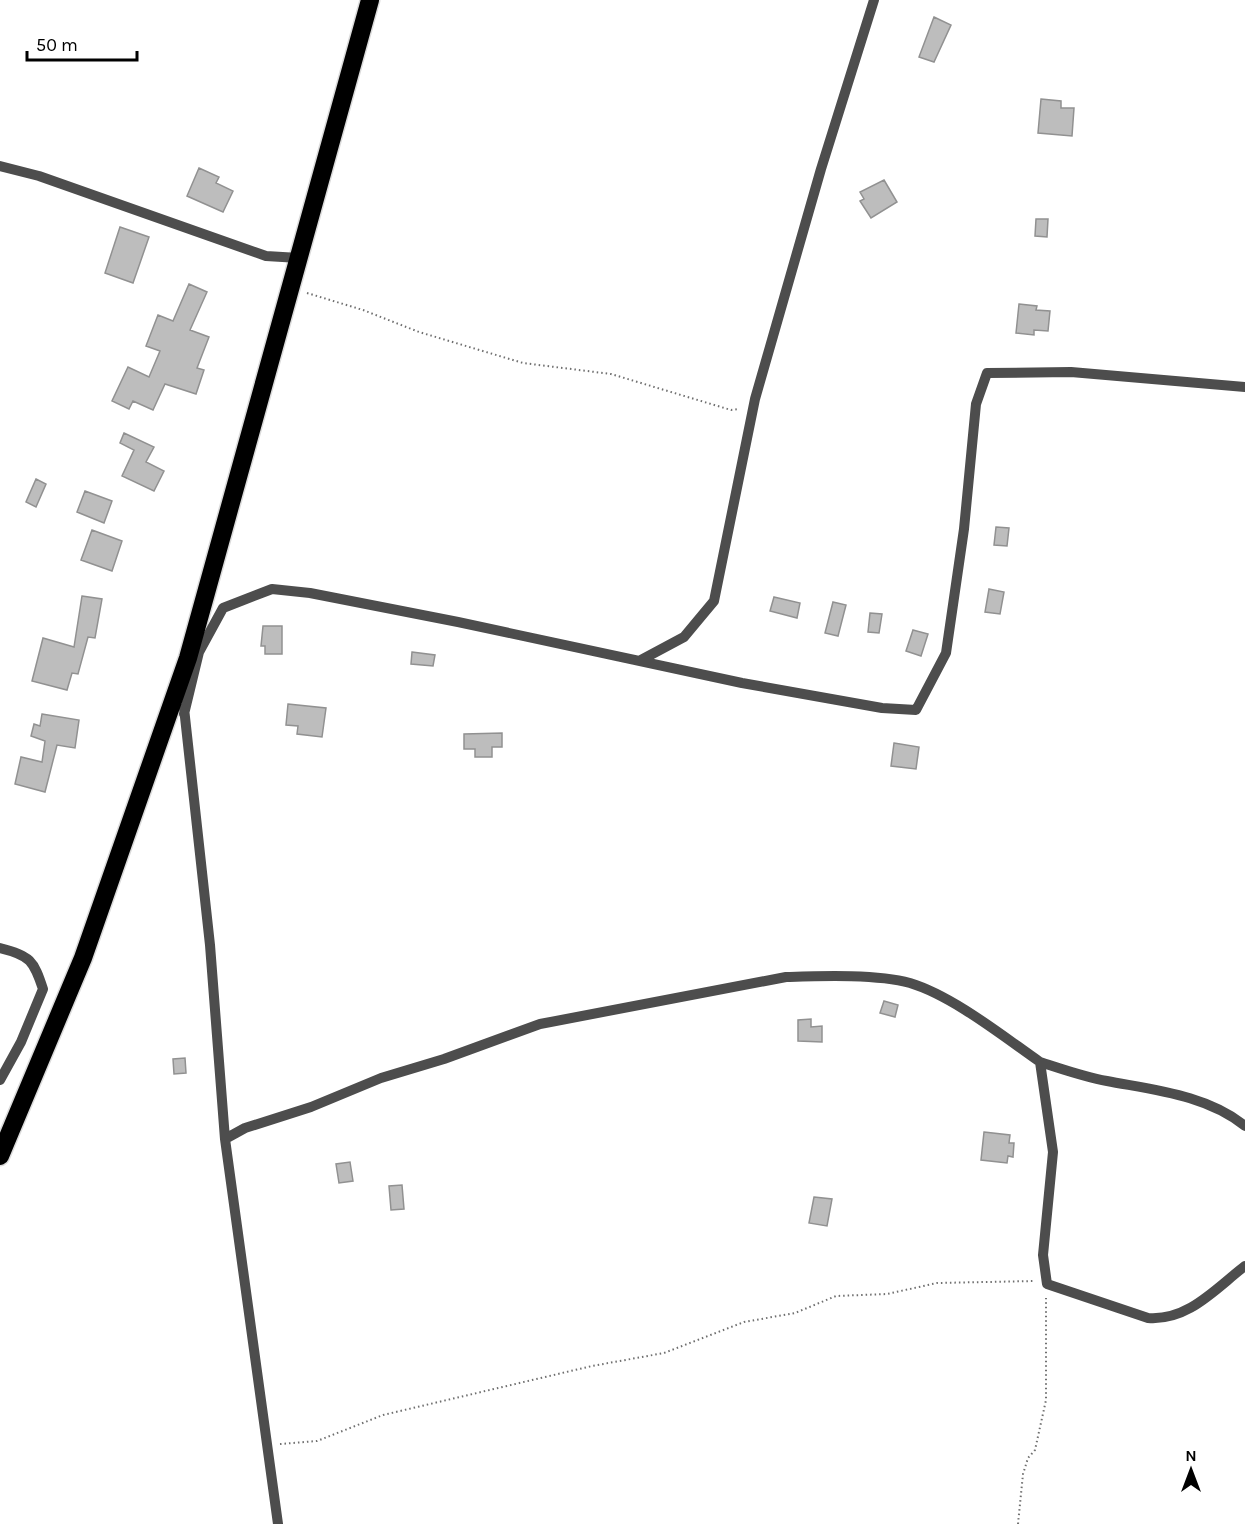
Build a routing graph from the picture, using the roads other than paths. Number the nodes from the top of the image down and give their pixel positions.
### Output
1 (370, 0) edge
2 (874, 0) edge
3 (0, 166) edge
4 (299, 258) junction
5 (1245, 387) edge
6 (641, 660) junction
7 (181, 680) junction
8 (184, 714) junction
9 (0, 948) edge
10 (1040, 1062) junction
11 (0, 1080) edge
12 (1245, 1126) edge
13 (225, 1139) junction
14 (0, 1156) edge
15 (1245, 1266) edge
16 (279, 1524) edge

1 - 4 highway
2 - 6 street
3 - 4 street
4 - 7 highway
5 - 6 street
6 - 8 street
7 - 8 street
7 - 14 highway
8 - 13 street
9 - 11 street
10 - 12 street
10 - 13 street
10 - 15 street
13 - 16 street

